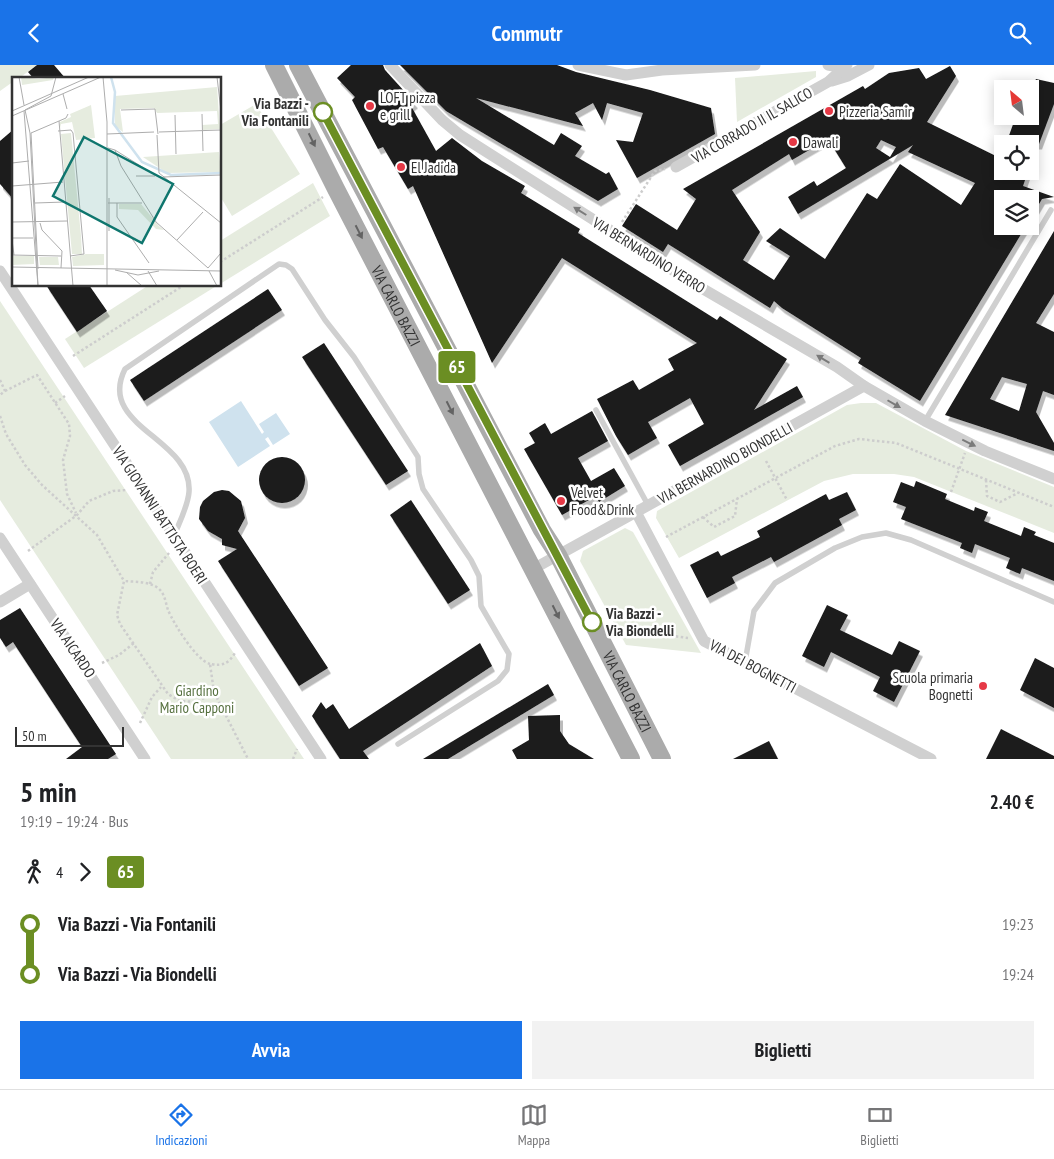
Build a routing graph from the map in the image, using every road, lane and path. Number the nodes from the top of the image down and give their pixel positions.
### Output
1 (274, 65) edge
2 (298, 65) edge
3 (390, 65) edge
4 (578, 65) edge
5 (755, 65) edge
6 (828, 65) edge
7 (869, 65) edge
8 (845, 67) edge
9 (828, 82) junction
10 (676, 167) joint
11 (323, 197) dead end
12 (1051, 210) dead end
13 (622, 222) dead end
14 (221, 261) edge
15 (0, 271) edge
16 (182, 286) edge
17 (73, 356) dead end
18 (0, 380) edge
19 (864, 386) junction
20 (5, 391) junction
21 (0, 395) edge
22 (65, 396) dead end
23 (55, 403) junction
24 (596, 410) dead end
25 (0, 416) edge
26 (925, 421) junction
27 (0, 431) edge
28 (6, 434) junction
29 (969, 443) junction
30 (766, 461) dead end
31 (959, 469) junction
32 (775, 478) junction
33 (1054, 479) edge
34 (986, 480) junction
35 (127, 490) dead end
36 (951, 492) dead end
37 (1019, 493) junction
38 (737, 499) junction
39 (787, 500) dead end
40 (648, 505) junction
41 (1054, 507) edge
42 (636, 512) junction
43 (77, 515) junction
44 (703, 517) junction
45 (174, 536) junction
46 (666, 537) dead end
47 (0, 538) edge
48 (28, 551) dead end
49 (169, 553) dead end
50 (558, 555) junction
51 (533, 569) junction
52 (124, 581) junction
53 (30, 584) junction
54 (150, 584) junction
55 (0, 602) edge
56 (1054, 602) edge
57 (615, 633) dead end
58 (692, 638) dead end
59 (134, 643) junction
60 (235, 653) dead end
61 (745, 662) junction
62 (102, 663) dead end
63 (210, 664) junction
64 (161, 687) junction
65 (214, 693) junction
66 (140, 723) dead end
67 (398, 744) dead end
68 (297, 749) dead end
69 (142, 758) edge
70 (248, 759) edge
71 (293, 759) edge
72 (321, 759) edge
73 (631, 759) edge
74 (662, 759) edge
75 (931, 759) edge

1 -> 51 main road, VIA CARLO BAZZI
2 - 50 main road, VIA CARLO BAZZI
19 -> 3 street, VIA BERNARDINO VERRO
4 - 5 street
6 - 8 street
7 - 9 street, VIA CORRADO II IL SALICO
8 - 9 street, VIA CORRADO II IL SALICO
9 - 10 street, VIA CORRADO II IL SALICO
10 - 13 path
11 - 14 path
12 - 26 lane
15 - 45 street, VIA GIOVANNI BATTISTA BOERI
16 - 17 path
18 - 20 path
19 -> 26 street, VIA BERNARDINO VERRO
19 - 40 street, VIA BERNARDINO BIONDELLI
20 - 21 path
20 - 23 path
22 - 23 path
23 - 43 path
24 - 40 lane
25 - 28 path
26 -> 29 street, VIA BERNARDINO VERRO
27 - 28 path
28 - 43 path
29 - 31 path
29 - 33 street, VIA BERNARDINO VERRO
30 - 32 path
31 - 32 path
31 - 34 path
31 - 36 path
32 - 38 path
32 - 39 path
34 - 37 path
34 - 37 path
35 - 43 path
37 - 41 path
38 - 44 path
38 - 44 path
40 - 42 street, VIA BERNARDINO BIONDELLI
42 - 50 street, VIA BERNARDINO BIONDELLI
42 - 61 street, VIA DEI BOGNETTI
43 - 48 path
43 - 52 path
44 - 46 path
45 - 67 lane
45 - 72 street, VIA GIOVANNI BATTISTA BOERI
47 - 53 street, VIA AICARDO
49 - 54 path
50 - 51 street, VIA BERNARDINO BIONDELLI
50 - 74 main road, VIA CARLO BAZZI
51 -> 73 main road, VIA CARLO BAZZI
52 - 54 path
52 - 59 path
53 - 55 street
53 - 69 street, VIA AICARDO
54 - 63 path
56 - 61 lane
57 - 58 path
59 - 62 path
59 - 64 path
60 - 63 path
61 - 75 street, VIA DEI BOGNETTI
63 - 65 path
64 - 65 path
64 - 66 path
65 - 70 path
68 - 71 path

